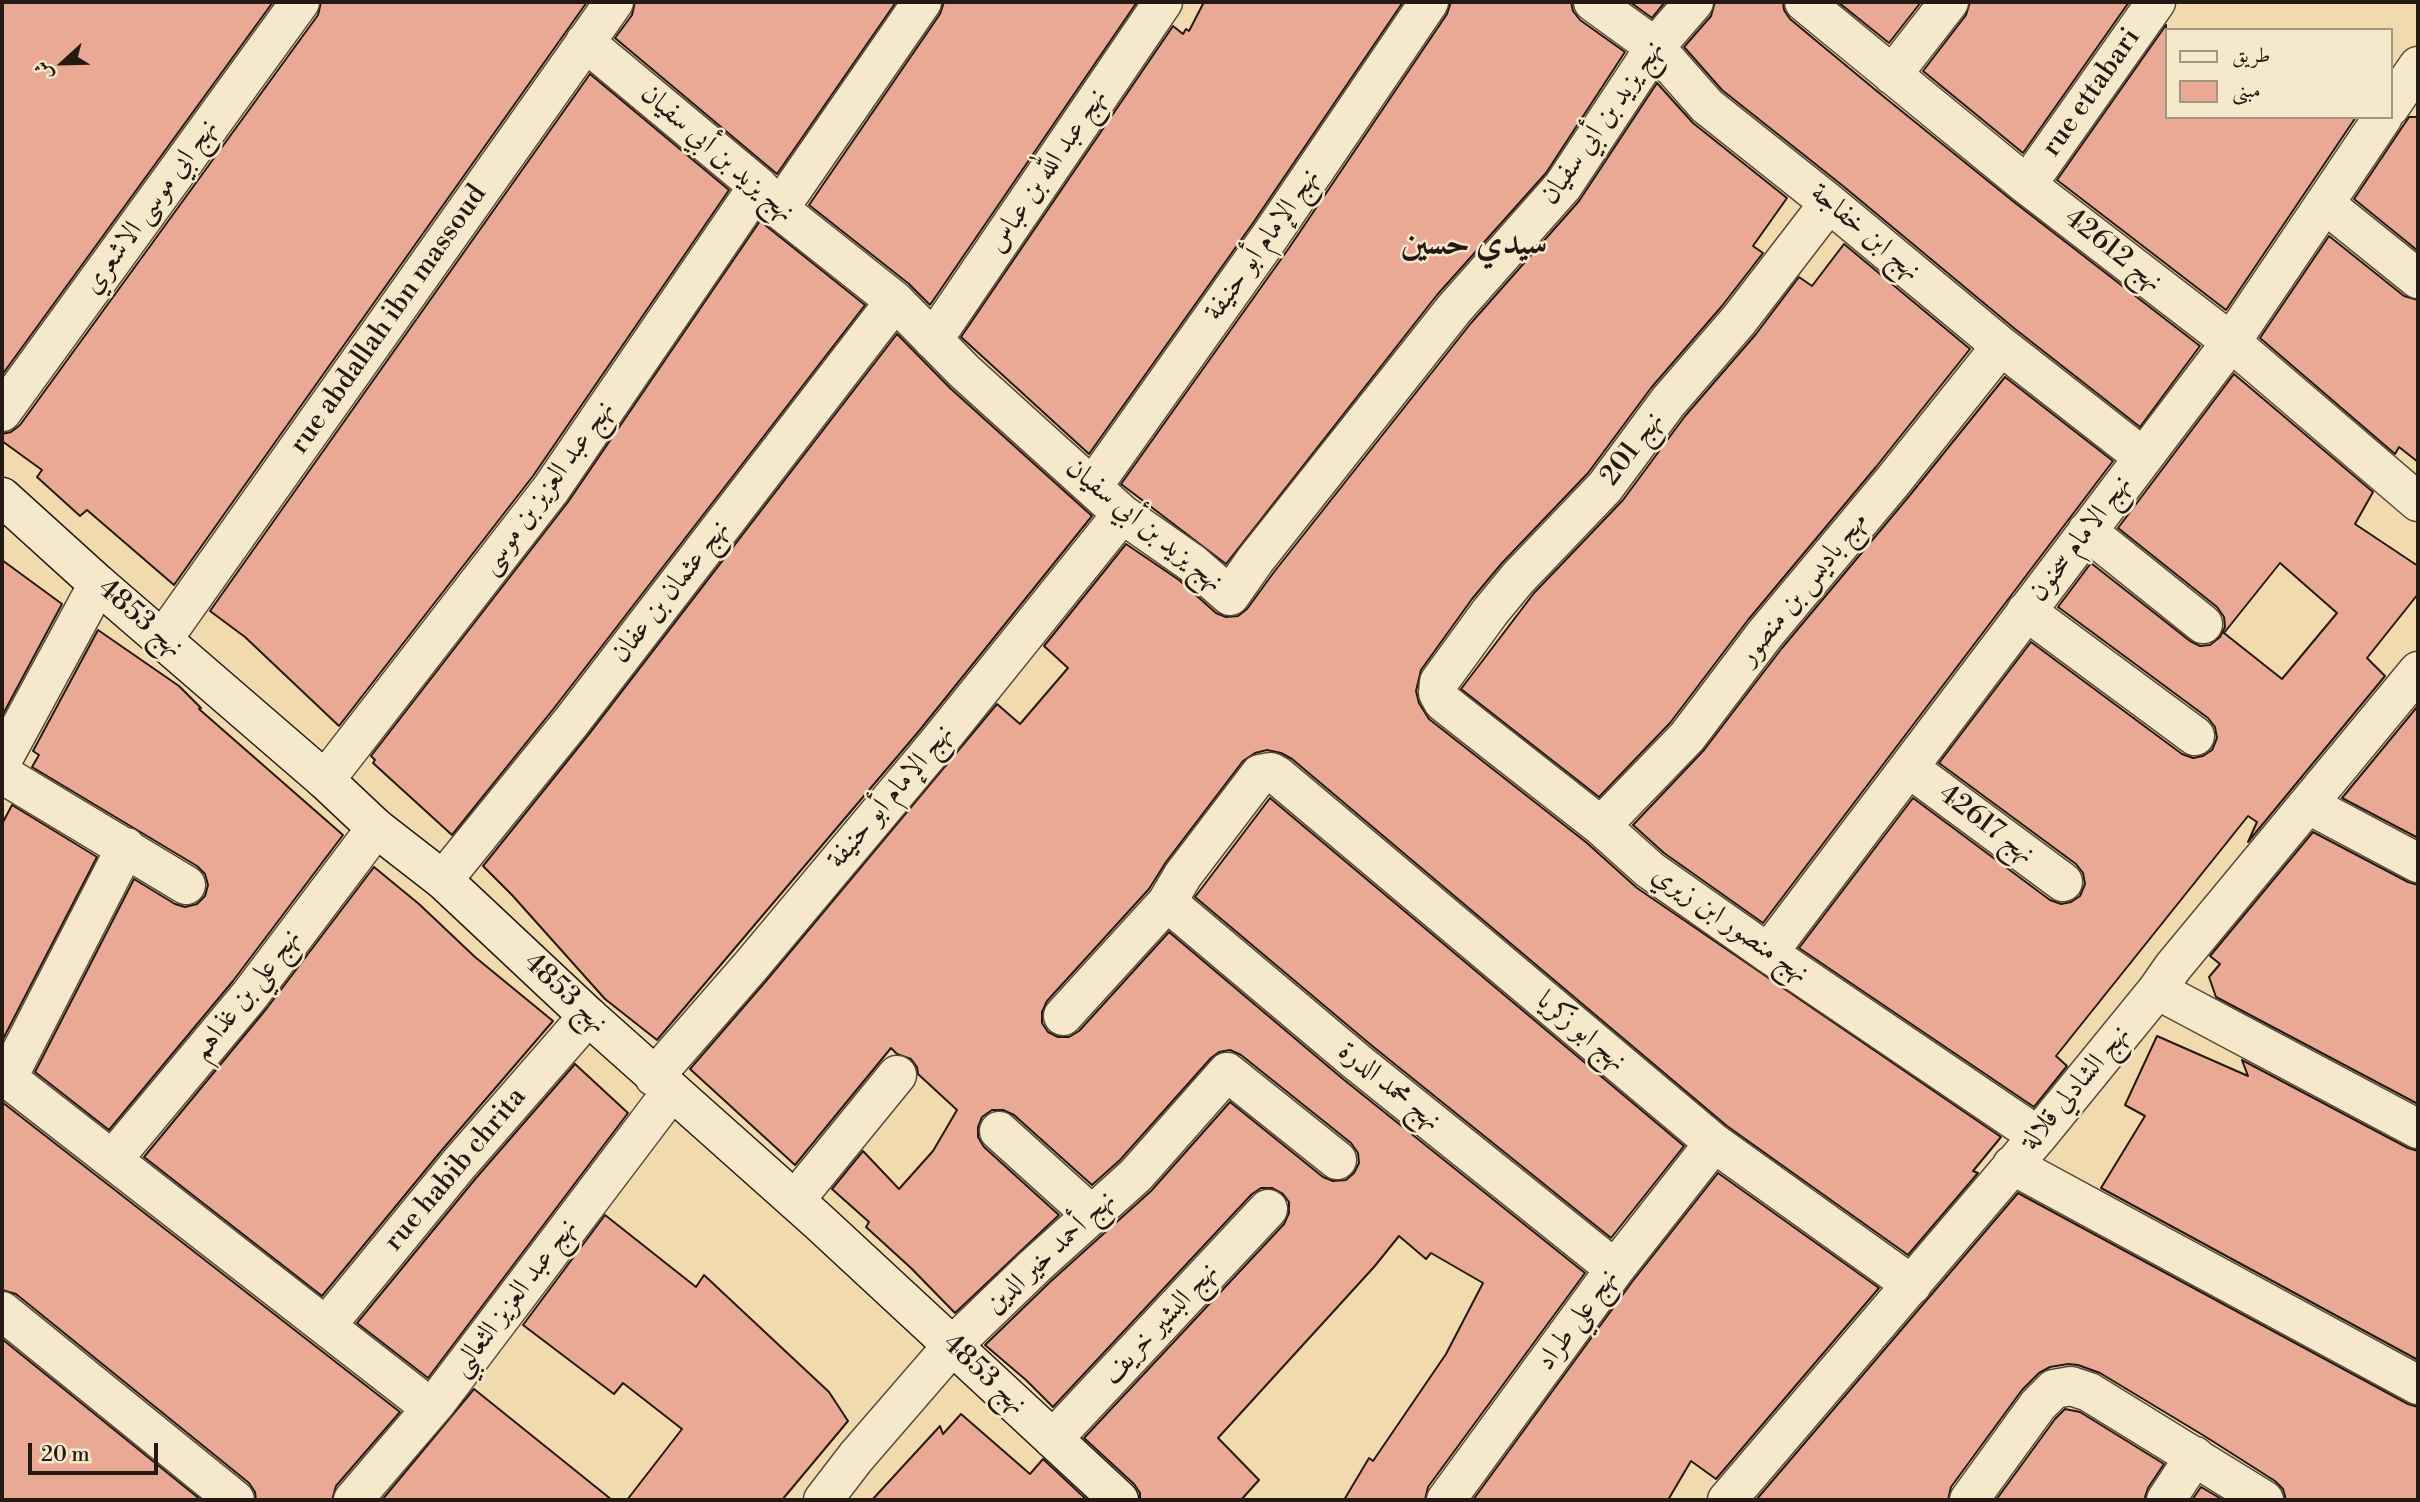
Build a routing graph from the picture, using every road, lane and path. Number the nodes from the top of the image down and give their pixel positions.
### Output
1 (300, 2) edge
2 (614, 2) edge
3 (922, 2) edge
4 (1163, 2) edge
5 (1429, 2) edge
6 (1593, 2) edge
7 (1694, 2) edge
8 (1804, 2) edge
9 (1949, 2) edge
10 (2157, 2) edge
11 (585, 42) junction
12 (1655, 47) junction
13 (2418, 66) edge
14 (1892, 75) junction
15 (2392, 104) edge
16 (2383, 119) edge
17 (2027, 185) junction
18 (768, 198) junction
19 (1829, 202) junction
20 (2325, 204) junction
21 (2418, 279) edge
22 (895, 301) junction
23 (933, 340) junction
24 (2231, 342) junction
25 (2001, 346) junction
26 (2, 412) edge
27 (2143, 457) junction
28 (1093, 485) junction
29 (2, 496) edge
30 (2418, 502) edge
31 (1122, 513) junction
32 (2087, 531) junction
33 (98, 584) junction
34 (2026, 611) junction
35 (2203, 624) dead end
36 (163, 639) junction
37 (2418, 671) edge
38 (1438, 694) joint
39 (2195, 736) dead end
40 (4, 756) edge
41 (1909, 768) junction
42 (325, 780) junction
43 (2309, 805) junction
44 (1601, 826) junction
45 (376, 828) junction
46 (126, 847) junction
47 (2418, 863) edge
48 (443, 880) junction
49 (2063, 882) dead end
50 (186, 885) dead end
51 (1167, 902) junction
52 (1769, 953) junction
53 (2157, 990) junction
54 (588, 1016) junction
55 (1063, 1016) dead end
56 (5, 1075) edge
57 (897, 1075) dead end
58 (663, 1084) junction
59 (2418, 1129) edge
60 (999, 1131) dead end
61 (2038, 1136) junction
62 (1714, 1143) junction
63 (113, 1159) junction
64 (1337, 1160) dead end
65 (2012, 1165) junction
66 (795, 1200) junction
67 (1268, 1209) dead end
68 (1091, 1215) junction
69 (1615, 1269) junction
70 (1912, 1285) junction
71 (2, 1311) edge
72 (326, 1326) junction
73 (952, 1346) junction
74 (2418, 1385) edge
75 (431, 1408) junction
76 (1053, 1439) junction
77 (2195, 1457) junction
78 (235, 1500) edge
79 (353, 1500) edge
80 (823, 1500) edge
81 (1119, 1500) edge
82 (1446, 1500) edge
83 (1727, 1500) edge
84 (1969, 1500) edge
85 (2166, 1500) edge
86 (2264, 1500) edge

1 - 26 street, نهج ابي موسى الاشعري
2 - 11 street, rue abdallah ibn massoud
3 - 18 street, نهج عبد العزيز بن موسى
4 - 23 street, نهج عبد الله بن عباس
5 - 28 street, نهج الإمام أبو حنيفة
6 - 12 street, نهج ابن خفاجة
7 - 12 street, نهج يزيد بن أبي سفيان
8 - 14 street, نهج 42612
9 - 14 street
10 - 17 street, rue ettabari
11 - 18 street, نهج يزيد بن أبي سفيان
11 - 36 street, rue abdallah ibn massoud
12 - 19 street, نهج ابن خفاجة
12 - 31 street, نهج يزيد بن أبي سفيان
13 - 15 street
14 - 17 street, نهج 42612
16 - 20 street, نهج الامام سحنون
17 - 24 street, نهج 42612
18 - 22 street, نهج يزيد بن أبي سفيان
18 - 42 street, نهج عبد العزيز بن موسى
19 - 25 street, نهج ابن خفاجة
19 - 38 street, نهج 201
20 - 21 street
20 - 24 street, نهج الامام سحنون
22 - 23 street, نهج يزيد بن أبي سفيان
22 - 48 street, نهج عثمان بن عفان
23 - 28 street, نهج يزيد بن أبي سفيان
24 - 27 street, نهج الامام سحنون
24 - 30 street, نهج 42612
25 - 27 street, نهج ابن خفاجة
25 - 44 street, مهج باديس بن منصور
27 - 32 street, نهج الامام سحنون
28 - 31 street, نهج يزيد بن أبي سفيان
29 - 33 street, نهج 4853
31 - 58 street, نهج الإمام أبو حنيفة
32 - 34 street, نهج الامام سحنون
32 - 35 street
33 - 36 street, نهج 4853
33 - 40 street
34 - 39 street
34 - 41 street, نهج الامام سحنون
36 - 42 street, نهج 4853
37 - 43 street, نهج الشادلي قلالة
38 - 44 street, نهج منصور ابن زيري
40 - 46 street
41 - 49 street, نهج 42617
41 - 52 street, نهج الامام سحنون
42 - 45 street, نهج 4853
43 - 47 street
43 - 53 street, نهج الشادلي قلالة
44 - 52 street, نهج منصور ابن زيري
45 - 48 street, نهج 4853
45 - 63 street, نهج علي بن غذاهم
46 - 50 street
46 - 56 street
48 - 54 street, نهج 4853
51 - 55 street
51 - 62 street, نهج ابو زكريا
51 - 69 street, نهج محمد الدرة
52 - 61 street, نهج منصور ابن زيري
53 - 59 street
53 - 61 street, نهج الشادلي قلالة
54 - 58 street, نهج 4853
54 - 72 street, rue habib chrita
56 - 63 street
57 - 66 street
58 - 66 street, نهج 4853
58 - 75 street, نهج عبد العزيز الثعالبي
60 - 68 street
61 - 65 street, نهج الشادلي قلالة
62 - 69 street, نهج علي طراد
62 - 70 street, نهج ابو زكريا
63 - 72 street
64 - 68 street, نهج أحمد خير الدين
65 - 70 street, نهج الشادلي قلالة
65 - 74 street
66 - 73 street, نهج 4853
67 - 76 street, نهج البشير خريف
68 - 73 street, نهج أحمد خير الدين
69 - 82 street, نهج علي طراد
70 - 83 street, نهج الشادلي قلالة
71 - 78 street
72 - 75 street
73 - 76 street, نهج 4853
73 - 80 street, نهج أحمد خير الدين
75 - 79 street, نهج عبد العزيز الثعالبي
76 - 81 street, نهج 4853
77 - 84 street
77 - 85 street
77 - 86 street

